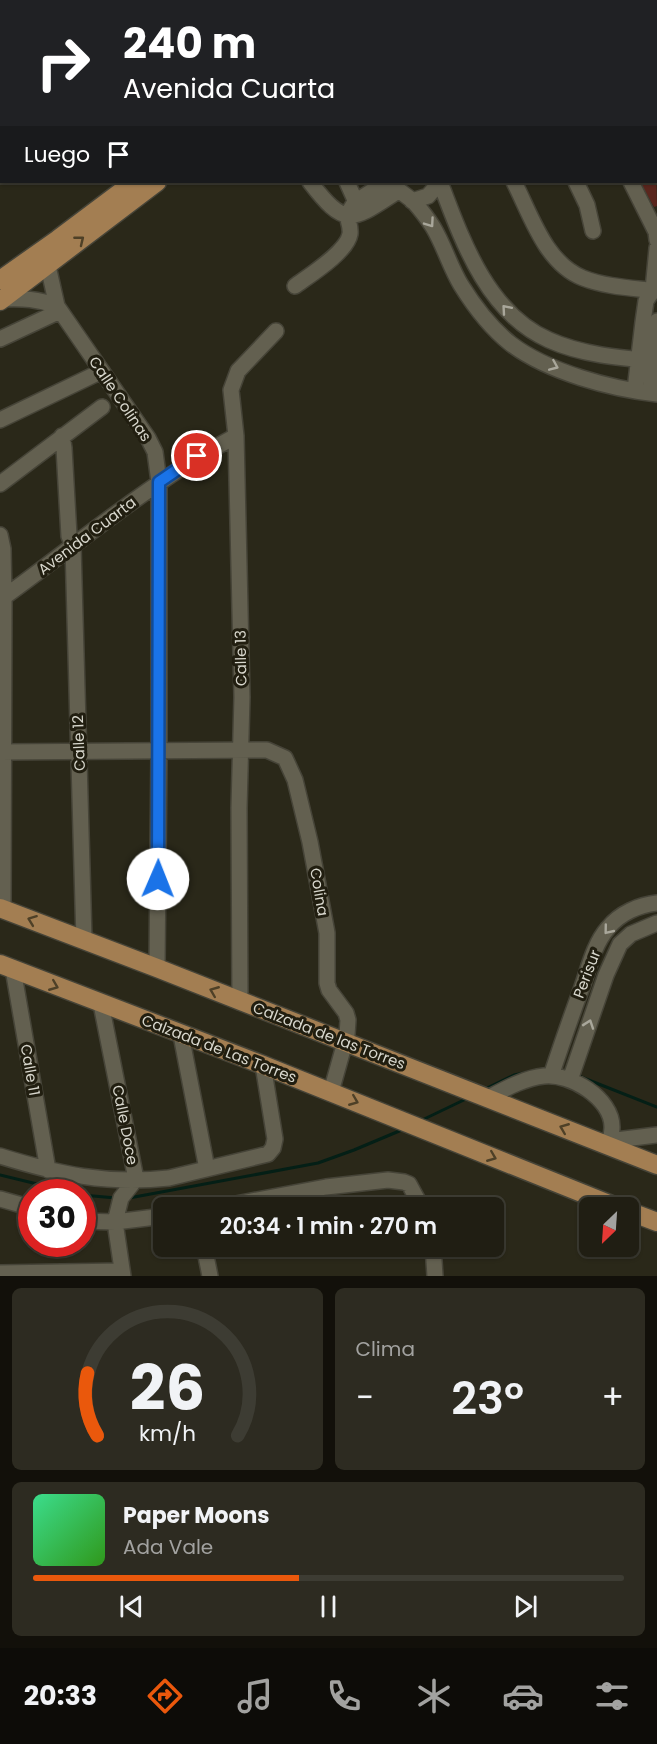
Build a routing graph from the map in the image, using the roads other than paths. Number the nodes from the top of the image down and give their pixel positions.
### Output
1 (133, 183) edge
2 (156, 183) edge
3 (311, 183) edge
4 (347, 183) edge
5 (439, 183) edge
6 (440, 183) edge
7 (514, 183) edge
8 (576, 183) edge
9 (632, 183) edge
10 (391, 185) edge
11 (412, 201) junction
12 (355, 210) junction
13 (593, 231) dead end
14 (657, 240) edge
15 (657, 248) edge
16 (48, 266) junction
17 (0, 280) edge
18 (295, 286) dead end
19 (656, 294) edge
20 (1, 300) edge
21 (59, 309) junction
22 (652, 322) edge
23 (276, 331) dead end
24 (0, 339) edge
25 (638, 359) junction
26 (656, 361) edge
27 (102, 371) junction
28 (647, 392) edge
29 (102, 406) dead end
30 (0, 420) edge
31 (62, 436) junction
32 (236, 436) junction
33 (159, 482) junction
34 (0, 484) edge
35 (0, 535) edge
36 (74, 546) junction
37 (2, 599) edge
38 (241, 750) junction
39 (2, 752) edge
40 (79, 752) junction
41 (159, 752) junction
42 (657, 903) edge
43 (2, 909) edge
44 (657, 923) edge
45 (84, 940) junction
46 (6, 966) edge
47 (157, 968) junction
48 (240, 1002) junction
49 (101, 1004) junction
50 (181, 1035) junction
51 (345, 1043) junction
52 (263, 1065) junction
53 (551, 1076) junction
54 (570, 1080) junction
55 (331, 1092) junction
56 (488, 1098) junction
57 (657, 1135) edge
58 (604, 1141) junction
59 (0, 1156) edge
60 (657, 1165) edge
61 (207, 1169) junction
62 (48, 1170) junction
63 (136, 1179) junction
64 (273, 1197) edge
65 (416, 1197) edge
66 (591, 1197) edge
67 (0, 1199) edge
68 (18, 1204) edge
69 (639, 1215) edge
70 (153, 1217) edge
71 (96, 1221) edge
72 (116, 1222) junction
73 (657, 1222) edge
74 (206, 1257) edge
75 (434, 1257) edge
76 (123, 1273) edge
77 (0, 1274) edge
78 (210, 1276) edge
79 (435, 1276) edge

1 - 17 main road
16 -> 2 main road
3 - 12 street
4 - 12 street
5 - 11 street
25 -> 6 street
7 - 19 street
8 - 13 street
9 - 14 street
10 - 11 street
10 - 12 street
11 -> 28 street
12 - 18 street
15 - 19 street
16 - 20 main road
16 - 21 street, Calle Colinas
19 - 22 street
20 - 21 street
21 - 24 street
21 - 27 street, Calle Colinas
22 - 25 street
22 - 26 street
23 - 32 street, Calle 13
25 - 26 street
25 - 28 street
26 - 28 street
27 - 30 street
27 - 33 street, Calle Colinas
29 - 31 street
31 - 34 street
31 - 36 street, Calle 12
32 - 33 street, Avenida Cuarta
32 - 38 street, Calle 13
33 - 36 street, Avenida Cuarta
33 - 41 street, Calle Colinas
35 - 37 street
36 - 37 street, Avenida Cuarta
36 - 40 street, Calle 12
37 - 39 street
38 - 41 street
38 - 48 street, Calle 13
38 - 51 street, Colina
39 - 40 street
39 - 43 street
40 - 41 street
40 - 45 street, Calle 12
41 - 47 street, Calle Colinas
42 -> 53 street, Perisur
45 -> 43 main road, Calzada de las Torres
54 -> 44 street, Perisur
45 - 47 main road, Calzada de las Torres
46 -> 49 main road, Calzada de Las Torres
46 - 62 street, Calle 11
48 -> 47 main road, Calzada de las Torres
48 - 51 main road, Calzada de las Torres
49 - 50 main road, Calzada de Las Torres
49 - 63 street, Calle Doce
50 - 52 main road, Calzada de Las Torres
50 - 61 street
51 - 55 street, Colina
51 - 56 main road, Calzada de las Torres
52 - 55 main road, Calzada de Las Torres
52 - 61 street
53 - 54 street
53 - 56 street
54 - 58 street
55 -> 66 main road, Calzada de Las Torres
58 -> 56 main road, Calzada de las Torres
57 - 58 street
58 - 60 main road, Calzada de las Torres
59 - 62 street
61 - 63 street
62 - 63 street
63 - 72 street, Calle Doce
64 - 65 street
67 - 68 street
69 - 73 main road
70 - 72 street
71 - 72 street
72 - 76 street, Calle Doce
74 - 78 street
75 - 79 street
76 - 77 street

